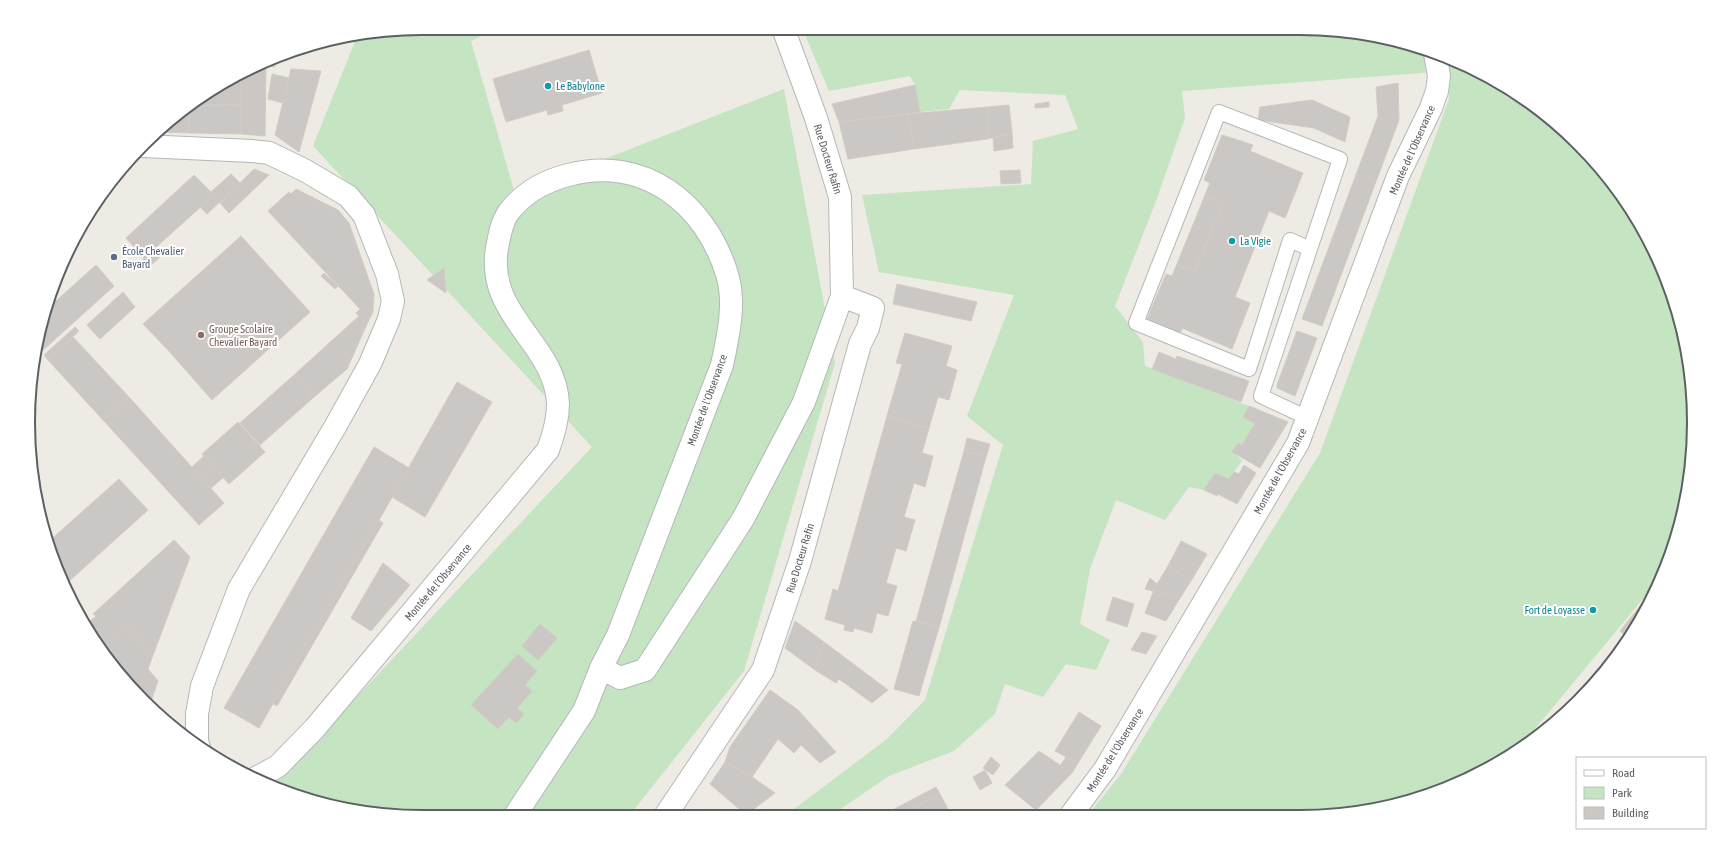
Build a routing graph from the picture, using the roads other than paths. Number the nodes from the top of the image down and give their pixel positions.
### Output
1 (786, 35) edge
2 (1436, 60) edge
3 (150, 146) edge
4 (1310, 248) junction
5 (842, 296) junction
6 (1308, 418) junction
7 (601, 668) junction
8 (197, 738) edge
9 (261, 775) edge
10 (519, 810) edge
11 (668, 810) edge
12 (1075, 810) edge

1 - 5 street, Rue Docteur Rafin
2 - 6 street, Montée de l'Observance
3 - 8 street
4 - 4 lane
4 - 6 lane
5 - 7 street, Rue Docteur Rafin
5 - 11 street, Rue Docteur Rafin
6 - 12 street, Montée de l'Observance
7 - 9 street, Montée de l'Observance
7 - 10 street, Montée de l'Observance

